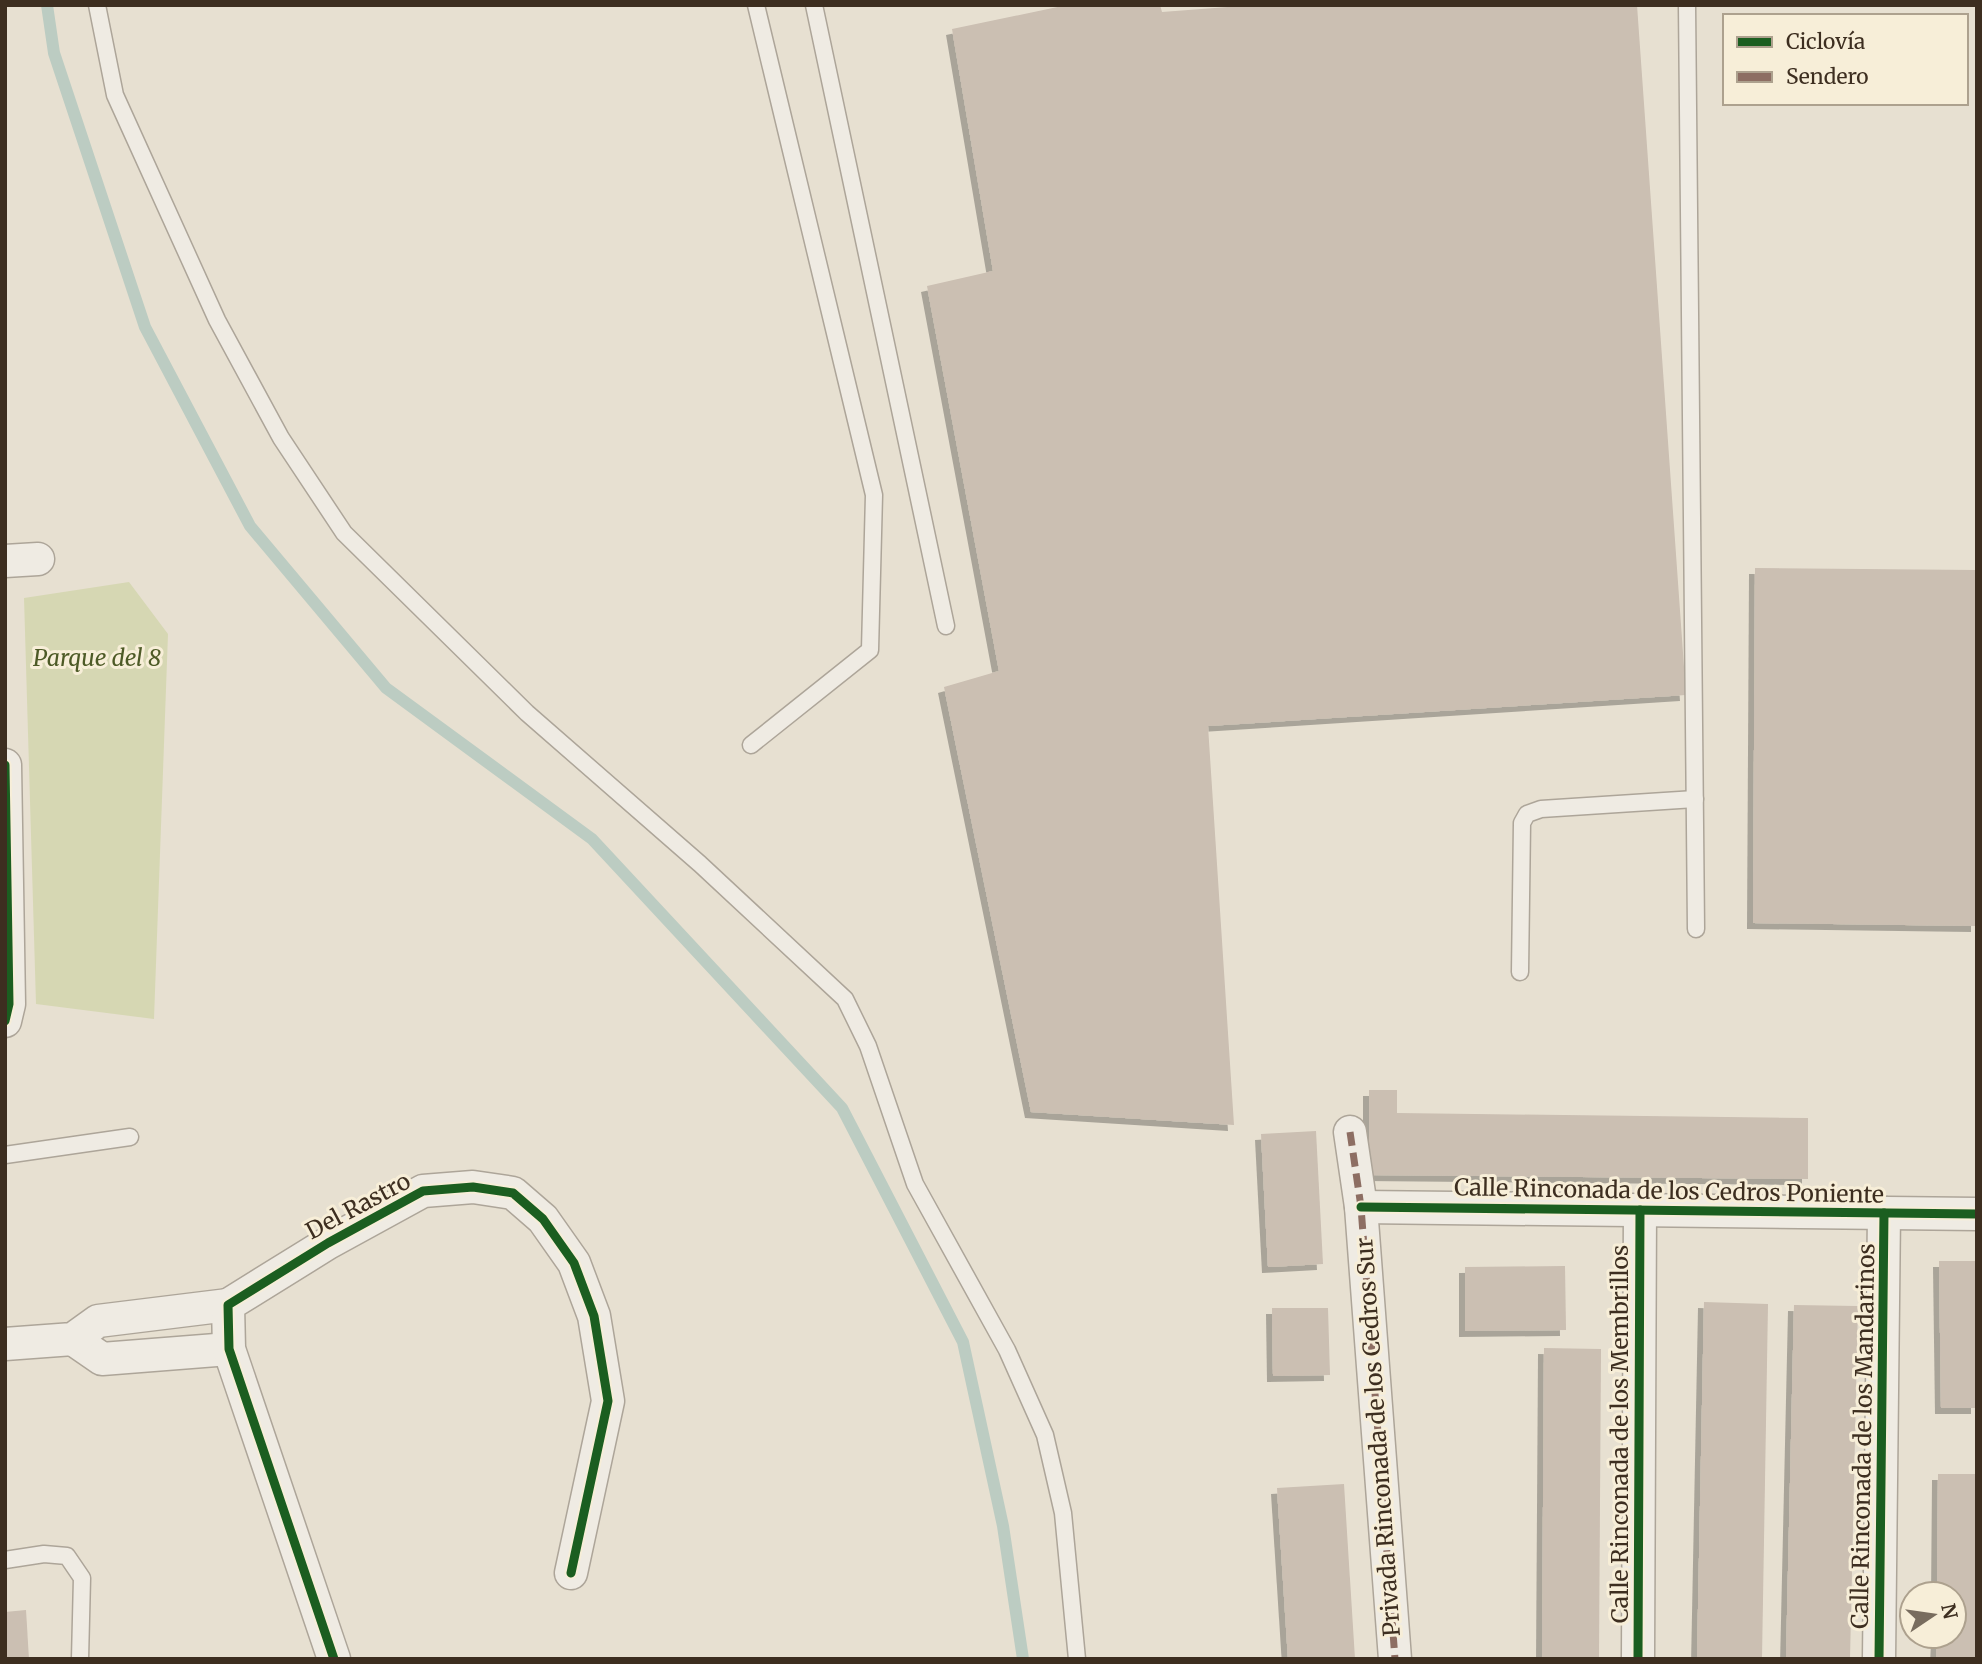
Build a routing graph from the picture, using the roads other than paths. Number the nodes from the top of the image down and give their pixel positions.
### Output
1 (97, 5) edge
2 (756, 5) edge
3 (814, 5) edge
4 (1687, 5) edge
5 (38, 559) dead end
6 (5, 561) edge
7 (946, 626) dead end
8 (751, 745) dead end
9 (5, 765) edge
10 (1695, 799) junction
11 (1696, 929) dead end
12 (1520, 972) dead end
13 (5, 1021) edge
14 (1350, 1132) dead end
15 (130, 1137) dead end
16 (5, 1155) edge
17 (1361, 1207) junction
18 (1640, 1210) junction
19 (1884, 1213) junction
20 (1977, 1214) edge
21 (228, 1329) junction
22 (73, 1339) junction
23 (5, 1344) edge
24 (5, 1560) edge
25 (571, 1573) dead end
26 (80, 1659) edge
27 (334, 1659) edge
28 (1077, 1659) edge
29 (1395, 1659) edge
30 (1638, 1659) edge
31 (1879, 1659) edge

1 - 28 lane
2 - 8 lane
3 - 7 lane
4 - 10 lane
5 - 6 street
9 - 13 street
10 - 11 lane
10 - 12 lane
14 - 17 street, Privada Rinconada de los Cedros Sur
15 - 16 lane
17 - 18 street, Calle Rinconada de los Cedros Poniente
17 - 29 street, Privada Rinconada de los Cedros Sur
18 - 19 street, Calle Rinconada de los Cedros Poniente
18 - 30 street, Calle Rinconada de los Membrillos
19 - 20 street, Calle Rinconada de los Cedros Poniente
19 - 31 street, Calle Rinconada de los Mandarinos
21 - 22 street
21 - 22 street
21 - 25 street, Del Rastro
21 - 27 street
22 - 23 street
24 - 26 lane

